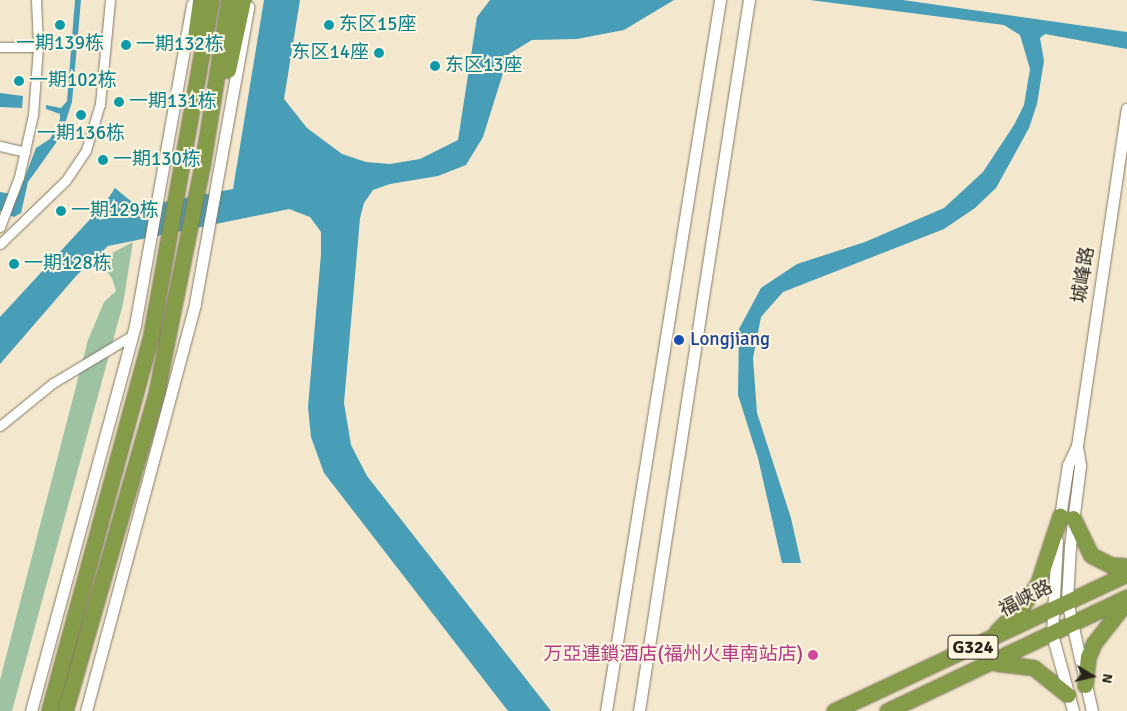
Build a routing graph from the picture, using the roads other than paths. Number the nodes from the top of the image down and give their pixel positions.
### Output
1 (36, 0) edge
2 (110, 0) edge
3 (193, 0) edge
4 (200, 0) edge
5 (211, 0) edge
6 (229, 0) edge
7 (243, 0) edge
8 (249, 0) edge
9 (720, 0) edge
10 (749, 0) edge
11 (0, 47) edge
12 (38, 47) junction
13 (1127, 109) edge
14 (0, 146) edge
15 (26, 152) junction
16 (203, 161) junction
17 (178, 198) junction
18 (0, 226) edge
19 (0, 244) edge
20 (133, 335) junction
21 (0, 426) edge
22 (1067, 517) junction
23 (1056, 545) junction
24 (1070, 546) junction
25 (1127, 566) edge
26 (1127, 574) edge
27 (1127, 597) edge
28 (1067, 600) junction
29 (1127, 601) edge
30 (1052, 609) junction
31 (1070, 625) junction
32 (1052, 634) junction
33 (984, 642) junction
34 (962, 652) junction
35 (990, 663) junction
36 (970, 672) junction
37 (1085, 685) junction
38 (1068, 695) junction
39 (31, 711) edge
40 (49, 711) edge
41 (66, 711) edge
42 (86, 711) edge
43 (606, 711) edge
44 (639, 711) edge
45 (834, 711) edge
46 (887, 711) edge
47 (1073, 711) edge
48 (1092, 711) edge

1 - 12 street
2 - 19 street
3 - 20 main road
4 - 17 highway
5 - 17 highway
6 - 16 highway
7 - 16 highway
8 - 42 main road
9 - 43 main road
10 - 44 main road
11 - 12 street
12 - 15 street
13 - 22 main road, 城峰路
14 - 15 street
15 - 18 street
16 - 41 highway
17 - 40 highway
20 - 21 street
20 - 39 main road
22 - 23 main road, 城峰路
22 - 24 main road, 城峰路
22 - 25 highway
22 - 33 highway
23 - 24 main road
23 - 30 main road, 城峰路
24 - 28 main road, 城峰路
26 - 28 highway, 福峡路 / G324
27 - 31 highway, G324
28 - 30 highway, 福峡路 / G324
28 - 31 main road, 城峰路
29 - 37 highway
30 - 32 main road, 城峰路
30 - 33 highway, 福峡路 / G324
31 - 32 highway, G324
31 - 37 main road, 城峰路
32 - 35 highway, G324
32 - 38 main road, 城峰路
33 - 34 highway, 福峡路 / G324
34 - 36 highway
34 - 45 highway, 福峡路 / G324
35 - 36 highway, G324
35 - 38 highway
36 - 46 highway, G324
37 - 48 main road, 城峰路
38 - 47 main road, 城峰路

